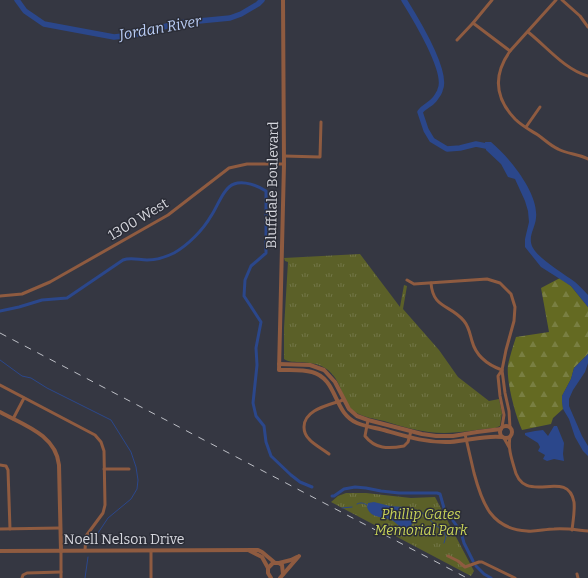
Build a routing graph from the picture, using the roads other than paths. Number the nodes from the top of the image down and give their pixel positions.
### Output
1 (283, 0) edge
2 (492, 0) edge
3 (556, 0) edge
4 (562, 0) edge
5 (473, 23) junction
6 (588, 27) edge
7 (528, 32) junction
8 (457, 40) dead end
9 (510, 51) junction
10 (588, 76) edge
11 (540, 107) dead end
12 (321, 122) dead end
13 (526, 127) junction
14 (284, 156) junction
15 (588, 157) edge
16 (284, 164) junction
17 (407, 280) dead end
18 (431, 282) junction
19 (0, 296) edge
20 (279, 364) junction
21 (502, 370) junction
22 (0, 385) edge
23 (24, 398) junction
24 (343, 400) junction
25 (338, 402) junction
26 (0, 412) edge
27 (13, 419) junction
28 (368, 420) junction
29 (366, 426) junction
30 (501, 428) junction
31 (510, 428) junction
32 (411, 432) junction
33 (465, 434) junction
34 (409, 437) junction
35 (510, 437) junction
36 (503, 438) junction
37 (466, 440) junction
38 (509, 447) junction
39 (329, 454) dead end
40 (0, 464) edge
41 (104, 469) junction
42 (129, 469) dead end
43 (10, 528) junction
44 (60, 528) junction
45 (0, 529) edge
46 (572, 530) junction
47 (588, 531) edge
48 (0, 550) edge
49 (61, 550) junction
50 (85, 550) junction
51 (151, 550) junction
52 (248, 550) junction
53 (448, 556) dead end
54 (277, 562) junction
55 (268, 568) junction
56 (61, 572) junction
57 (283, 574) junction
58 (577, 574) dead end
59 (22, 578) edge
60 (61, 578) edge
61 (151, 578) edge
62 (270, 578) edge
63 (280, 578) edge
64 (515, 578) edge
65 (578, 578) edge

1 - 14 street, Bluffdale Boulevard
2 - 5 street
3 - 7 street
4 - 6 street
5 - 8 street
5 - 9 street
7 - 9 street
7 - 10 street
9 - 13 street
11 - 13 street
12 - 14 street
13 - 15 street
14 - 16 street, Bluffdale Boulevard
16 - 19 street, 1300 West
16 - 20 street, Bluffdale Boulevard
17 - 18 street
18 - 21 street
18 - 21 street
20 - 24 street
20 - 25 street, Bluffdale Boulevard
21 - 30 street
21 - 31 street
22 - 23 street
23 - 27 street
23 - 41 street
24 - 25 street
24 - 28 street
25 - 29 street
25 - 39 street
26 - 27 street
27 - 44 street
28 - 29 street
28 - 32 street
29 - 34 street
29 - 34 street
30 - 31 street
30 - 33 street
30 - 36 street
31 - 35 street
32 - 33 street
32 - 34 street
33 - 37 street
34 - 37 street
35 - 36 street
35 - 38 street
36 - 37 street
36 - 38 street
37 - 46 street
38 - 46 street
40 - 43 street
41 - 42 street
41 - 50 street
43 - 44 street
43 - 45 street
44 - 49 street
46 - 47 street
48 - 49 street, Noell Nelson Drive
49 - 50 street, Noell Nelson Drive
49 - 56 street
50 - 51 street, Noell Nelson Drive
51 - 52 street, Noell Nelson Drive
51 - 61 street
52 - 54 street, Noell Nelson Drive
52 - 55 street
53 - 64 street
54 - 55 street
54 - 57 street
54 - 57 street
55 - 62 street
56 - 59 street
56 - 60 street
57 - 63 street
58 - 65 street

